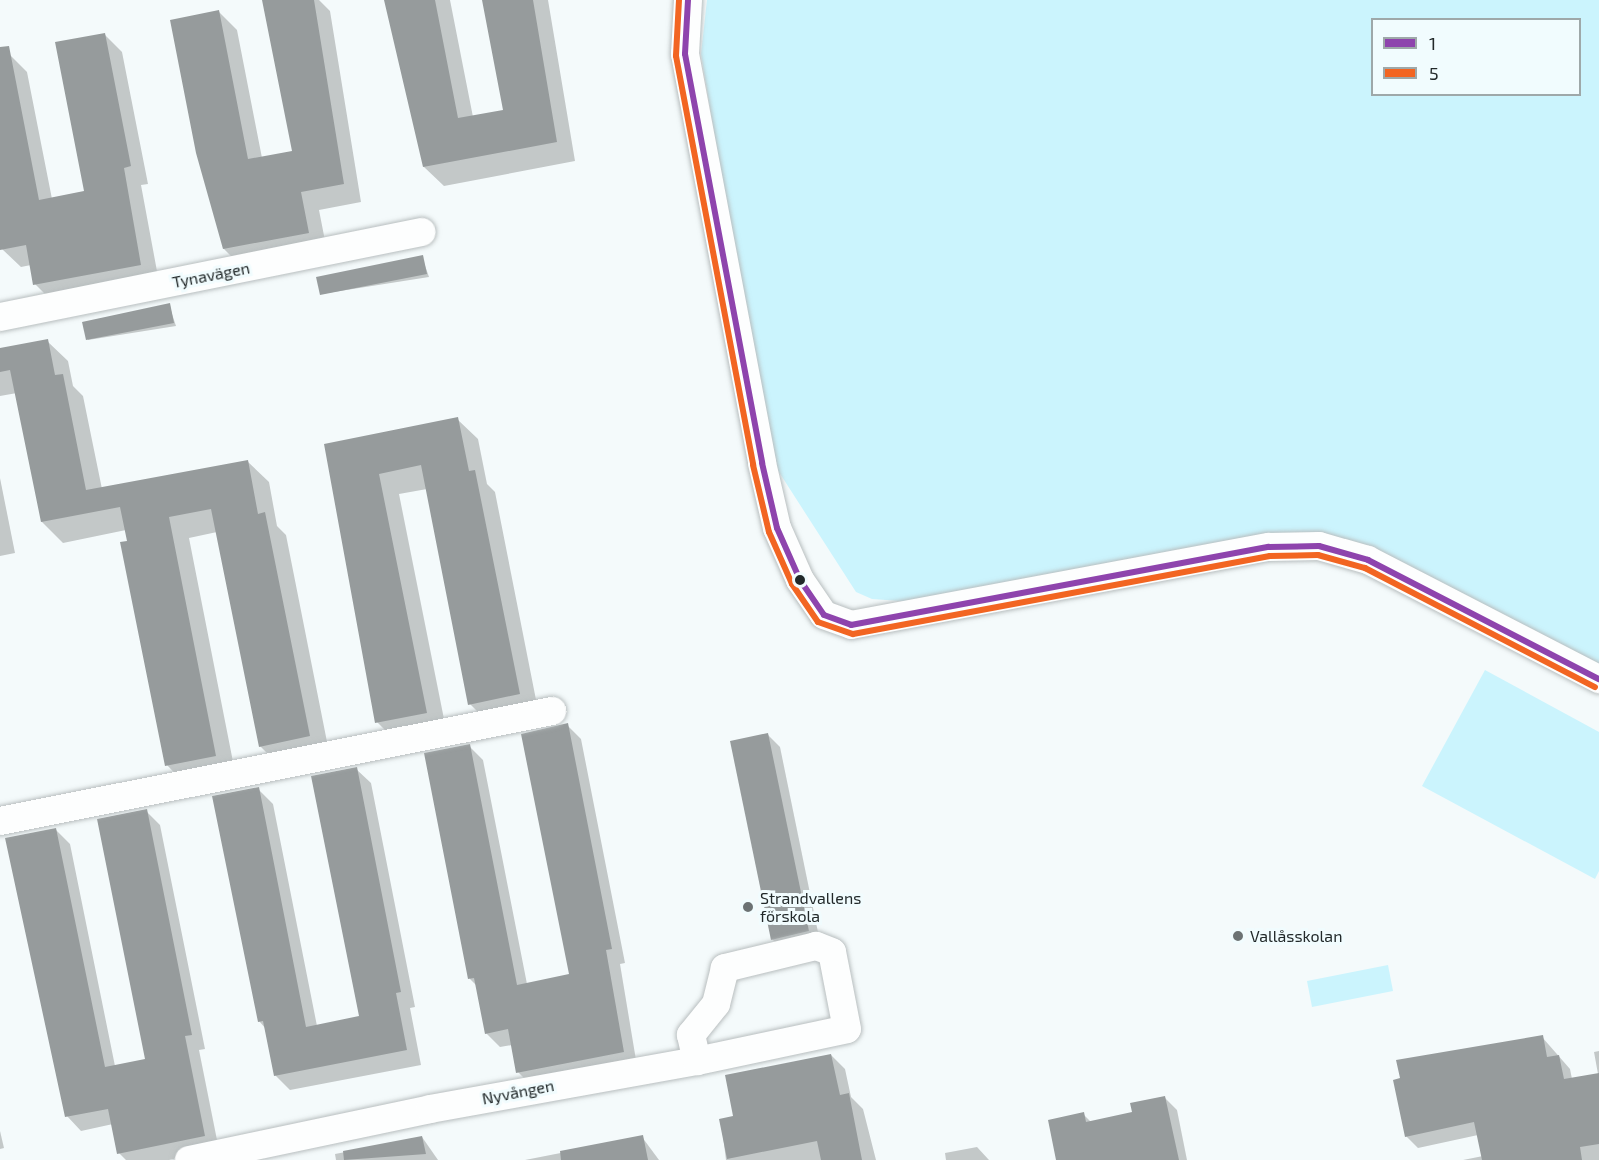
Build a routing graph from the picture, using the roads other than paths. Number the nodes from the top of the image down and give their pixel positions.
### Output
1 (688, 0) edge
2 (422, 232) dead end
3 (0, 317) edge
4 (1599, 679) edge
5 (552, 711) dead end
6 (0, 821) edge
7 (697, 1061) junction
8 (189, 1160) edge

1 - 4 street
2 - 3 street, Tynavägen
5 - 6 street
7 - 7 street, Nyvången
7 - 8 street, Nyvången

